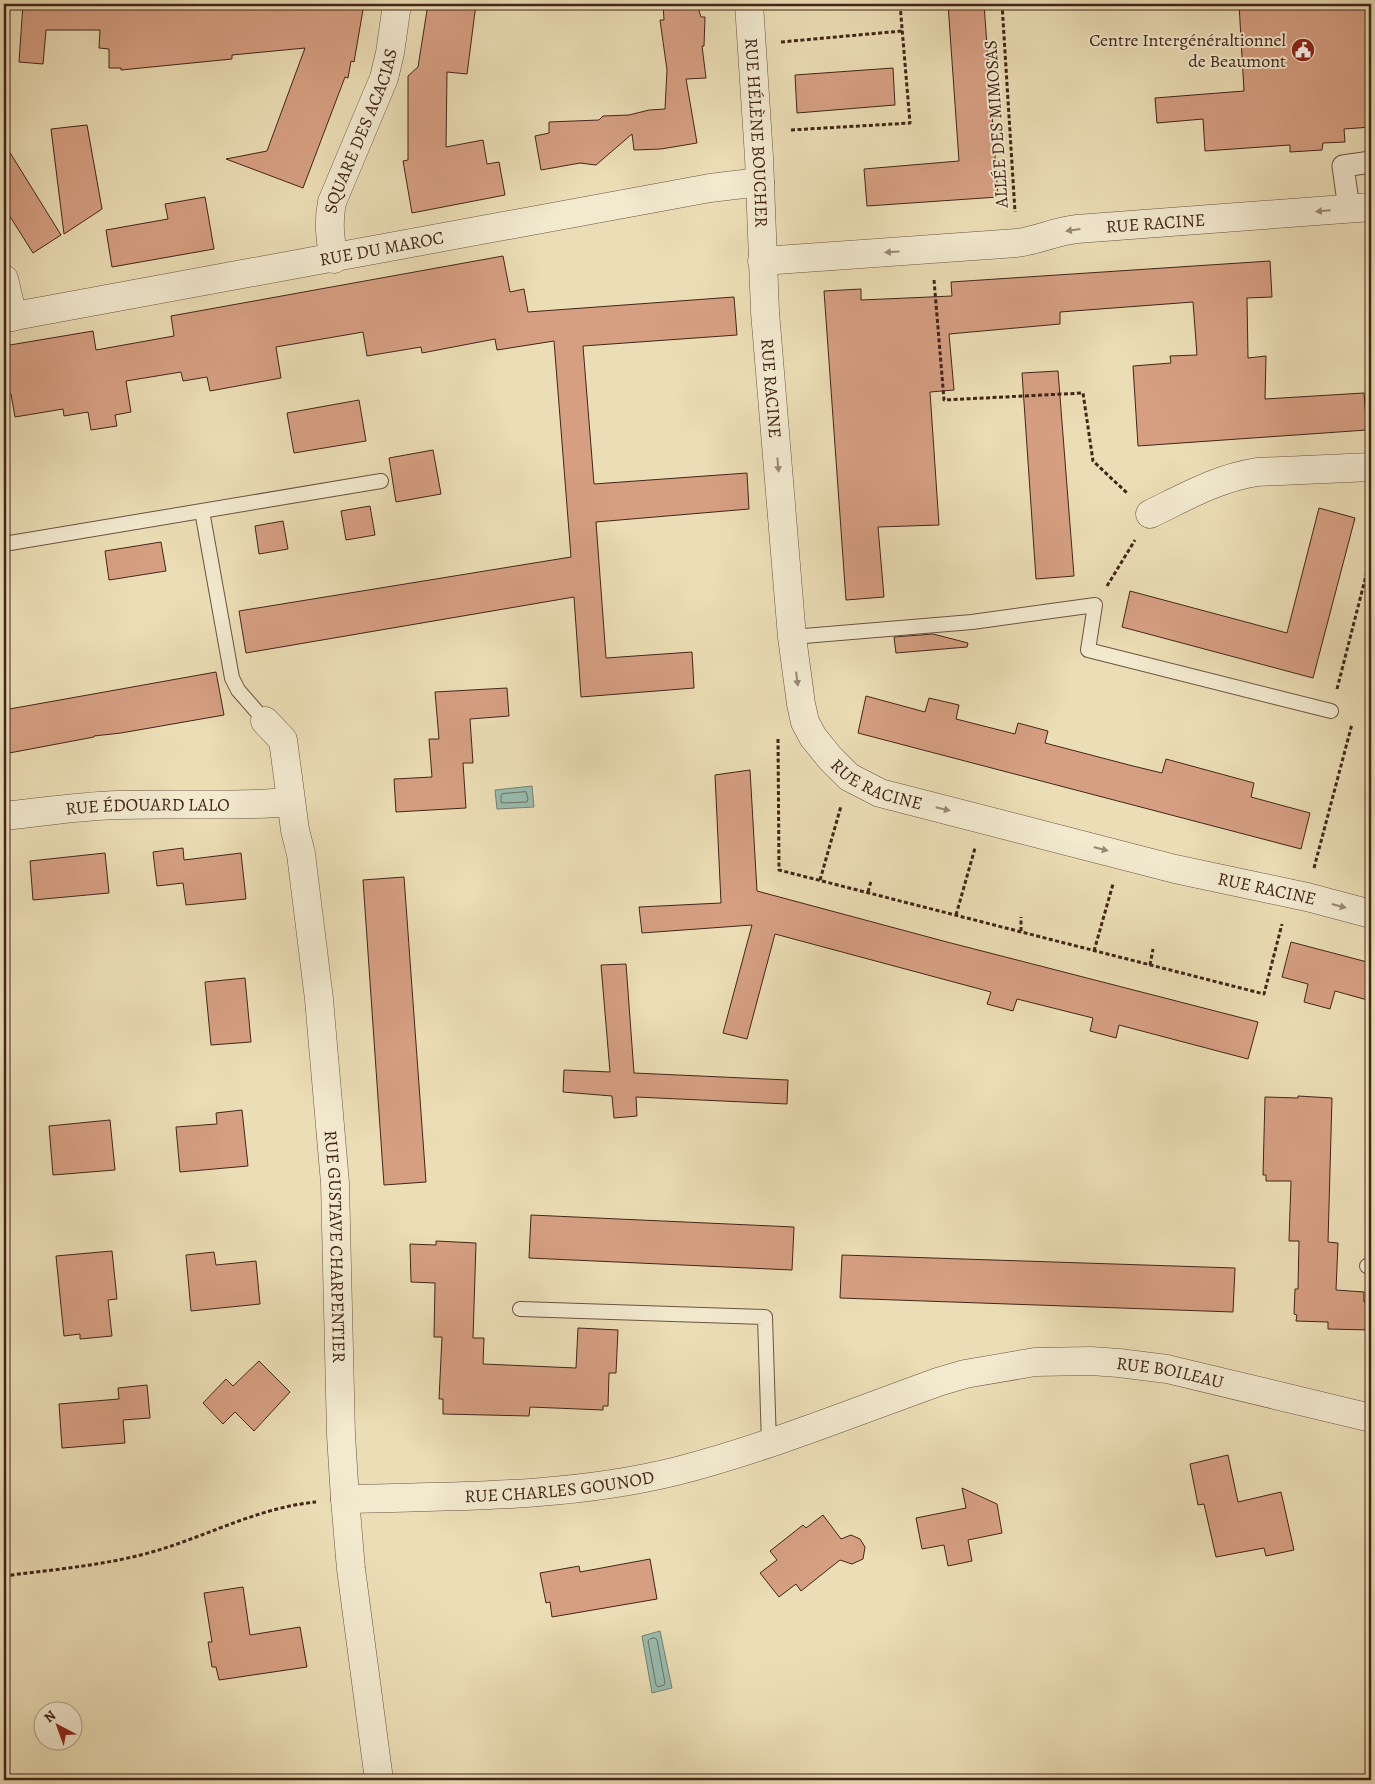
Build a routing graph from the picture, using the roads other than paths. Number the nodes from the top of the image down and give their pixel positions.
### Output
1 (397, 4) edge
2 (749, 4) edge
3 (1371, 162) edge
4 (760, 182) junction
5 (1360, 208) edge
6 (334, 259) junction
7 (762, 261) junction
8 (4, 279) edge
9 (765, 312) joint
10 (8, 318) edge
11 (1371, 467) edge
12 (381, 481) dead end
13 (202, 511) junction
14 (1150, 514) road end
15 (4, 544) edge
16 (792, 637) junction
17 (1331, 711) dead end
18 (265, 721) joint
19 (291, 802) junction
20 (4, 816) edge
21 (1371, 914) edge
22 (520, 1309) dead end
23 (966, 1374) joint
24 (1371, 1418) edge
25 (769, 1444) junction
26 (345, 1499) junction
27 (379, 1780) edge

1 - 6 street, SQUARE DES ACACIAS
2 - 4 street, RUE HÉLÈNE BOUCHER
3 - 5 street
4 - 6 street, RUE DU MAROC
4 - 7 street, RUE HÉLÈNE BOUCHER
5 -> 7 street, RUE RACINE
6 - 10 street, RUE DU MAROC
7 - 9 street, RUE HÉLÈNE BOUCHER
8 - 10 street
9 -> 16 street, RUE RACINE
11 - 14 street
12 - 13 lane
13 - 15 lane
13 - 18 lane
16 - 17 lane
16 -> 21 street, RUE RACINE
18 - 19 street, RUE GUSTAVE CHARPENTIER
19 - 20 street, RUE ÉDOUARD LALO
19 - 26 street, RUE GUSTAVE CHARPENTIER
22 - 25 lane
23 - 24 street, RUE BOILEAU
23 - 25 street, RUE CHARLES GOUNOD
25 - 26 street, RUE CHARLES GOUNOD
26 - 27 street, RUE GUSTAVE CHARPENTIER

